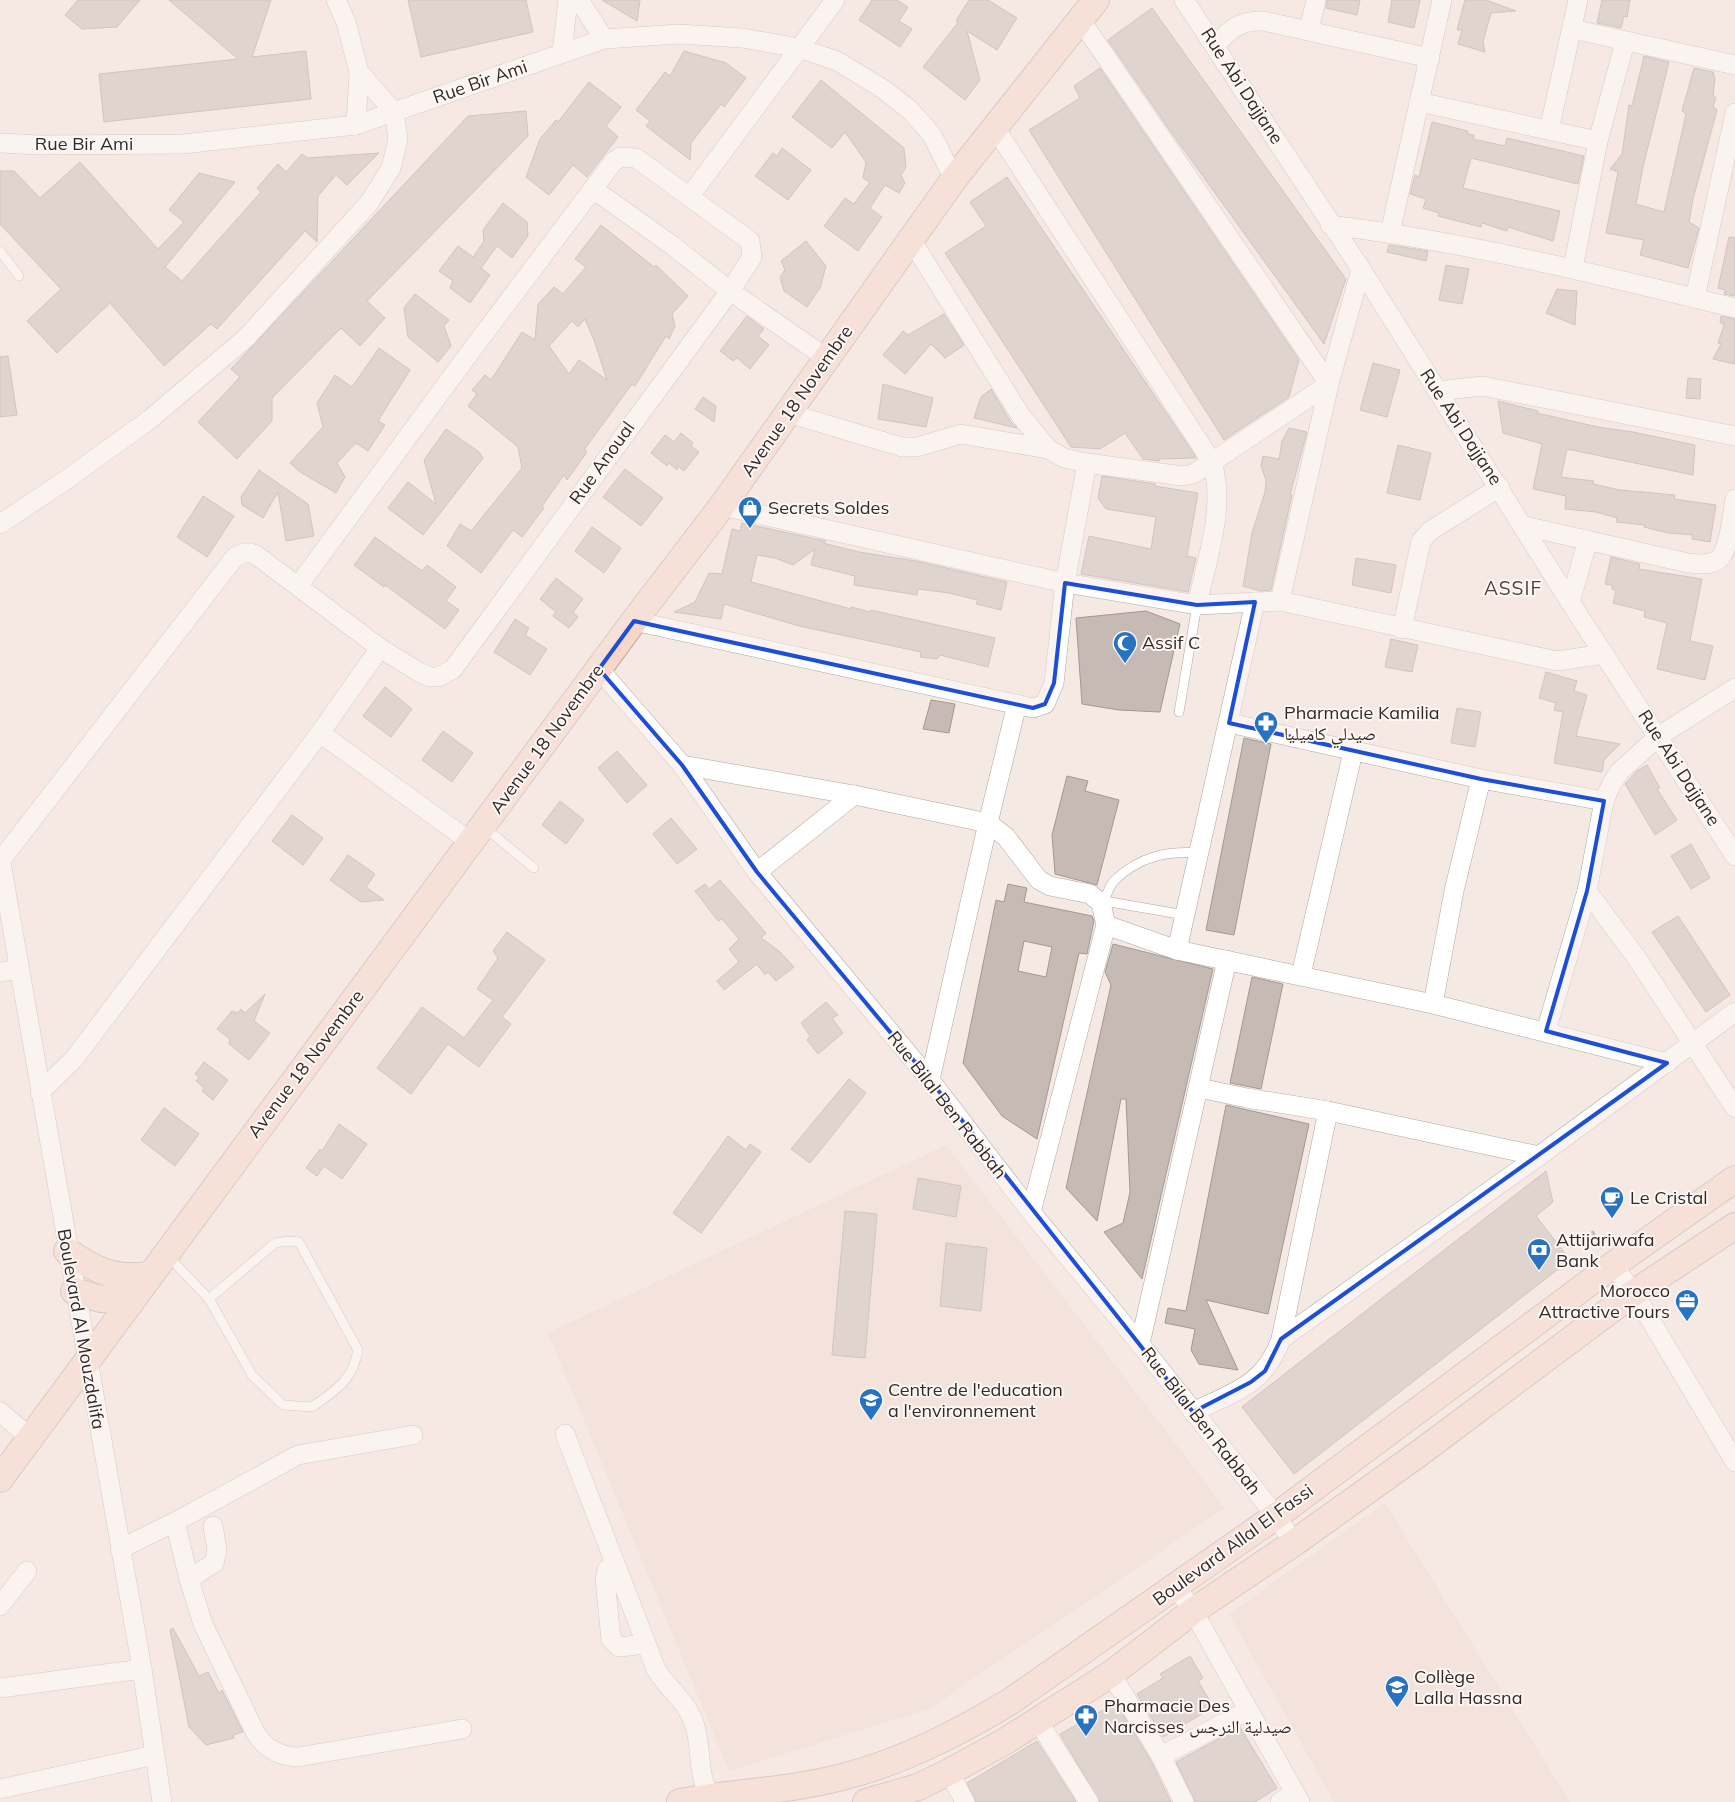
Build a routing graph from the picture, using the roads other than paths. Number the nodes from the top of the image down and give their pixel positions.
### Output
1 (336, 0) edge
2 (568, 0) edge
3 (579, 0) edge
4 (835, 0) edge
5 (1184, 0) edge
6 (1316, 0) edge
7 (1442, 0) edge
8 (1578, 0) edge
9 (1088, 10) edge
10 (1572, 29) junction
11 (1309, 30) junction
12 (604, 39) junction
13 (1625, 42) junction
14 (1216, 45) junction
15 (799, 48) junction
16 (562, 53) junction
17 (1430, 58) junction
18 (1735, 65) edge
19 (359, 72) junction
20 (1419, 102) junction
21 (394, 112) junction
22 (1735, 113) edge
23 (356, 125) junction
24 (995, 128) junction
25 (1549, 130) junction
26 (932, 135) junction
27 (1598, 141) junction
28 (0, 143) edge
29 (961, 169) junction
30 (592, 189) junction
31 (690, 196) junction
32 (1330, 225) junction
33 (1390, 233) junction
34 (910, 238) junction
35 (0, 251) edge
36 (1573, 268) junction
37 (1361, 269) junction
38 (19, 276) dead end
39 (730, 292) junction
40 (1695, 298) junction
41 (1735, 308) edge
42 (828, 359) junction
43 (1329, 384) junction
44 (1438, 391) junction
45 (788, 414) junction
46 (1735, 436) edge
47 (1048, 449) junction
48 (1212, 462) junction
49 (1087, 463) junction
50 (1500, 487) junction
51 (1735, 499) edge
52 (722, 506) junction
53 (0, 524) edge
54 (1524, 526) junction
55 (1588, 540) junction
56 (1065, 584) junction
57 (298, 586) junction
58 (1280, 600) junction
59 (1255, 602) junction
60 (1570, 602) junction
61 (1197, 604) junction
62 (634, 621) junction
63 (1402, 629) junction
64 (380, 648) junction
65 (1604, 654) junction
66 (599, 669) junction
67 (1735, 688) edge
68 (1017, 704) junction
69 (1179, 712) dead end
70 (1229, 723) junction
71 (320, 733) junction
72 (1659, 736) junction
73 (1353, 752) junction
74 (682, 765) junction
75 (1481, 779) junction
76 (854, 795) junction
77 (1604, 801) junction
78 (988, 823) junction
79 (477, 835) junction
80 (1199, 853) junction
81 (0, 856) edge
82 (1735, 856) edge
83 (1, 860) edge
84 (534, 868) dead end
85 (757, 872) junction
86 (1587, 891) junction
87 (1102, 902) junction
88 (1185, 915) junction
89 (1106, 925) junction
90 (1177, 950) junction
91 (1227, 960) junction
92 (19, 969) junction
93 (0, 972) edge
94 (1301, 975) junction
95 (1434, 1004) junction
96 (1735, 1012) edge
97 (1546, 1031) junction
98 (1693, 1043) junction
99 (1667, 1062) junction
100 (930, 1080) junction
101 (1199, 1088) junction
102 (40, 1092) junction
103 (1735, 1108) edge
104 (1328, 1111) junction
105 (1540, 1156) junction
106 (1735, 1179) edge
107 (1031, 1212) junction
108 (1735, 1226) edge
109 (67, 1250) junction
110 (165, 1253) junction
111 (1613, 1265) junction
112 (149, 1275) junction
113 (74, 1291) junction
114 (1632, 1294) junction
115 (134, 1297) junction
116 (209, 1299) junction
117 (1281, 1339) junction
118 (1140, 1344) junction
119 (88, 1363) junction
120 (0, 1412) edge
121 (1193, 1412) junction
122 (565, 1434) dead end
123 (412, 1435) dead end
124 (31, 1438) junction
125 (1735, 1462) edge
126 (0, 1479) edge
127 (1276, 1516) junction
128 (175, 1522) junction
129 (213, 1526) dead end
130 (1294, 1543) junction
131 (120, 1549) junction
132 (615, 1563) junction
133 (27, 1571) dead end
134 (189, 1579) junction
135 (1176, 1587) junction
136 (0, 1606) edge
137 (1193, 1611) junction
138 (646, 1644) junction
139 (142, 1669) junction
140 (1111, 1674) junction
141 (0, 1688) edge
142 (1248, 1711) junction
143 (1038, 1721) junction
144 (462, 1729) dead end
145 (155, 1755) junction
146 (1161, 1756) junction
147 (949, 1772) junction
148 (0, 1789) edge
149 (1292, 1799) edge
150 (692, 1800) edge
151 (162, 1802) edge
152 (866, 1802) edge
153 (965, 1802) edge
154 (1089, 1802) edge
155 (1184, 1802) edge

1 - 19 street
2 - 16 street
3 - 12 street
4 - 15 street
5 - 14 street, Rue Abi Dajjane
6 - 11 street
7 - 17 street
8 - 10 street
9 - 24 main road, Avenue 18 Novembre
9 - 43 street
10 - 13 street
10 - 25 street
11 - 14 street
11 - 17 street
12 - 15 street, Rue Bir Ami
12 - 16 street, Rue Bir Ami
13 - 18 street
13 - 27 street
14 - 32 street, Rue Abi Dajjane
15 - 26 street, Rue Bir Ami
15 - 31 street
16 - 21 street, Rue Bir Ami
17 - 20 street
19 - 21 street
19 - 23 street
20 - 25 street
20 - 33 street
21 - 23 street, Rue Bir Ami
21 - 53 street
22 - 40 street
23 - 28 street, Rue Bir Ami
24 - 29 main road, Avenue 18 Novembre
24 - 48 street
25 - 27 street
26 - 29 street, Rue Bir Ami
26 - 29 street, Rue Bir Ami
27 - 36 street
29 - 34 main road, Avenue 18 Novembre
30 - 31 street
30 - 39 street
30 - 57 street
31 - 39 street, Rue Anoual
32 - 33 street
32 - 37 street, Rue Abi Dajjane
33 - 36 street
34 - 42 main road, Avenue 18 Novembre
34 - 47 street
35 - 38 lane
36 - 40 street
37 - 43 street
37 - 44 street, Rue Abi Dajjane
39 - 42 street
39 - 64 street, Rue Anoual
40 - 41 street
42 - 45 main road, Avenue 18 Novembre
43 - 48 street
43 - 58 street
44 - 46 street
44 - 50 street, Rue Abi Dajjane
45 - 47 street
45 - 52 main road, Avenue 18 Novembre
47 - 49 street
48 - 49 street
48 - 61 street
49 - 56 street
50 - 54 street, Rue Abi Dajjane
50 - 63 street
51 - 55 street
52 - 56 street
52 - 62 main road, Avenue 18 Novembre
54 - 55 street
54 - 60 street, Rue Abi Dajjane
55 - 60 street
56 - 61 street
56 - 68 street
57 - 64 street
57 - 83 street
58 - 59 street
58 - 63 street
59 - 61 street
59 - 70 street
60 - 65 street, Rue Abi Dajjane
61 - 69 lane
62 - 66 main road, Avenue 18 Novembre
62 - 68 street
63 - 65 street
64 - 71 street
65 - 72 street, Rue Abi Dajjane
66 - 74 street, Rue Bilal Ben Rabbah
66 - 79 main road, Avenue 18 Novembre
67 - 72 street
68 - 78 street
70 - 73 street
70 - 80 street
71 - 79 street
71 - 102 street
72 - 77 street
72 - 82 street, Rue Abi Dajjane
73 - 75 street
73 - 94 street
74 - 76 street
74 - 85 street, Rue Bilal Ben Rabbah
75 - 77 street
75 - 95 street
76 - 78 street
76 - 85 street
77 - 86 street
78 - 87 street
78 - 100 street
79 - 84 lane
79 - 110 main road, Avenue 18 Novembre
80 - 87 lane
80 - 88 street
81 - 83 street, Boulevard Al Mouzdalifa
83 - 92 street, Boulevard Al Mouzdalifa
85 - 100 street, Rue Bilal Ben Rabbah
86 - 97 street
86 - 98 street
87 - 88 lane
87 - 89 street
88 - 90 street
89 - 90 street
89 - 107 street
90 - 91 street
91 - 94 street
91 - 101 street
92 - 93 street
92 - 102 street, Boulevard Al Mouzdalifa
94 - 95 street
95 - 97 street
96 - 98 street
97 - 99 street
98 - 99 street
98 - 103 street
99 - 105 street
100 - 107 street, Rue Bilal Ben Rabbah
101 - 104 street
101 - 118 street
102 - 109 street, Boulevard Al Mouzdalifa
104 - 105 street
104 - 117 street
105 - 117 street
106 - 111 main road, Boulevard Allal El Fassi
107 - 118 street, Rue Bilal Ben Rabbah
108 - 114 main road, Boulevard Allal El Fassi
109 - 112 main road
109 - 113 street, Boulevard Al Mouzdalifa
110 - 112 main road, Avenue 18 Novembre
110 - 116 lane
111 - 114 street
111 - 127 main road, Boulevard Allal El Fassi
112 - 115 main road, Avenue 18 Novembre
113 - 115 main road
113 - 119 street, Boulevard Al Mouzdalifa
114 - 125 street
114 - 130 main road, Boulevard Allal El Fassi
115 - 119 main road, Avenue 18 Novembre
116 - 116 lane
117 - 121 street
118 - 121 street, Rue Bilal Ben Rabbah
119 - 124 main road, Avenue 18 Novembre
119 - 131 street, Boulevard Al Mouzdalifa
120 - 124 street
121 - 127 street, Rue Bilal Ben Rabbah
122 - 132 street
123 - 128 street
124 - 126 main road, Avenue 18 Novembre
127 - 130 street, Rue Bilal Ben Rabbah
127 - 135 main road, Boulevard Allal El Fassi
128 - 131 street
128 - 134 street
129 - 134 street
130 - 137 main road, Boulevard Allal El Fassi
131 - 139 street, Boulevard Al Mouzdalifa
132 - 138 street
132 - 138 street
133 - 136 street
134 - 144 street
135 - 137 street
135 - 150 main road, Boulevard Allal El Fassi
137 - 140 main road, Boulevard Allal El Fassi
137 - 142 street
138 - 150 street
139 - 141 street
139 - 145 street, Boulevard Al Mouzdalifa
140 - 143 main road, Boulevard Allal El Fassi
140 - 146 street
142 - 146 street
142 - 149 street
143 - 147 main road, Boulevard Allal El Fassi
143 - 154 street
145 - 148 street
145 - 151 street, Boulevard Al Mouzdalifa
146 - 155 street
147 - 152 main road, Boulevard Allal El Fassi
147 - 153 street

